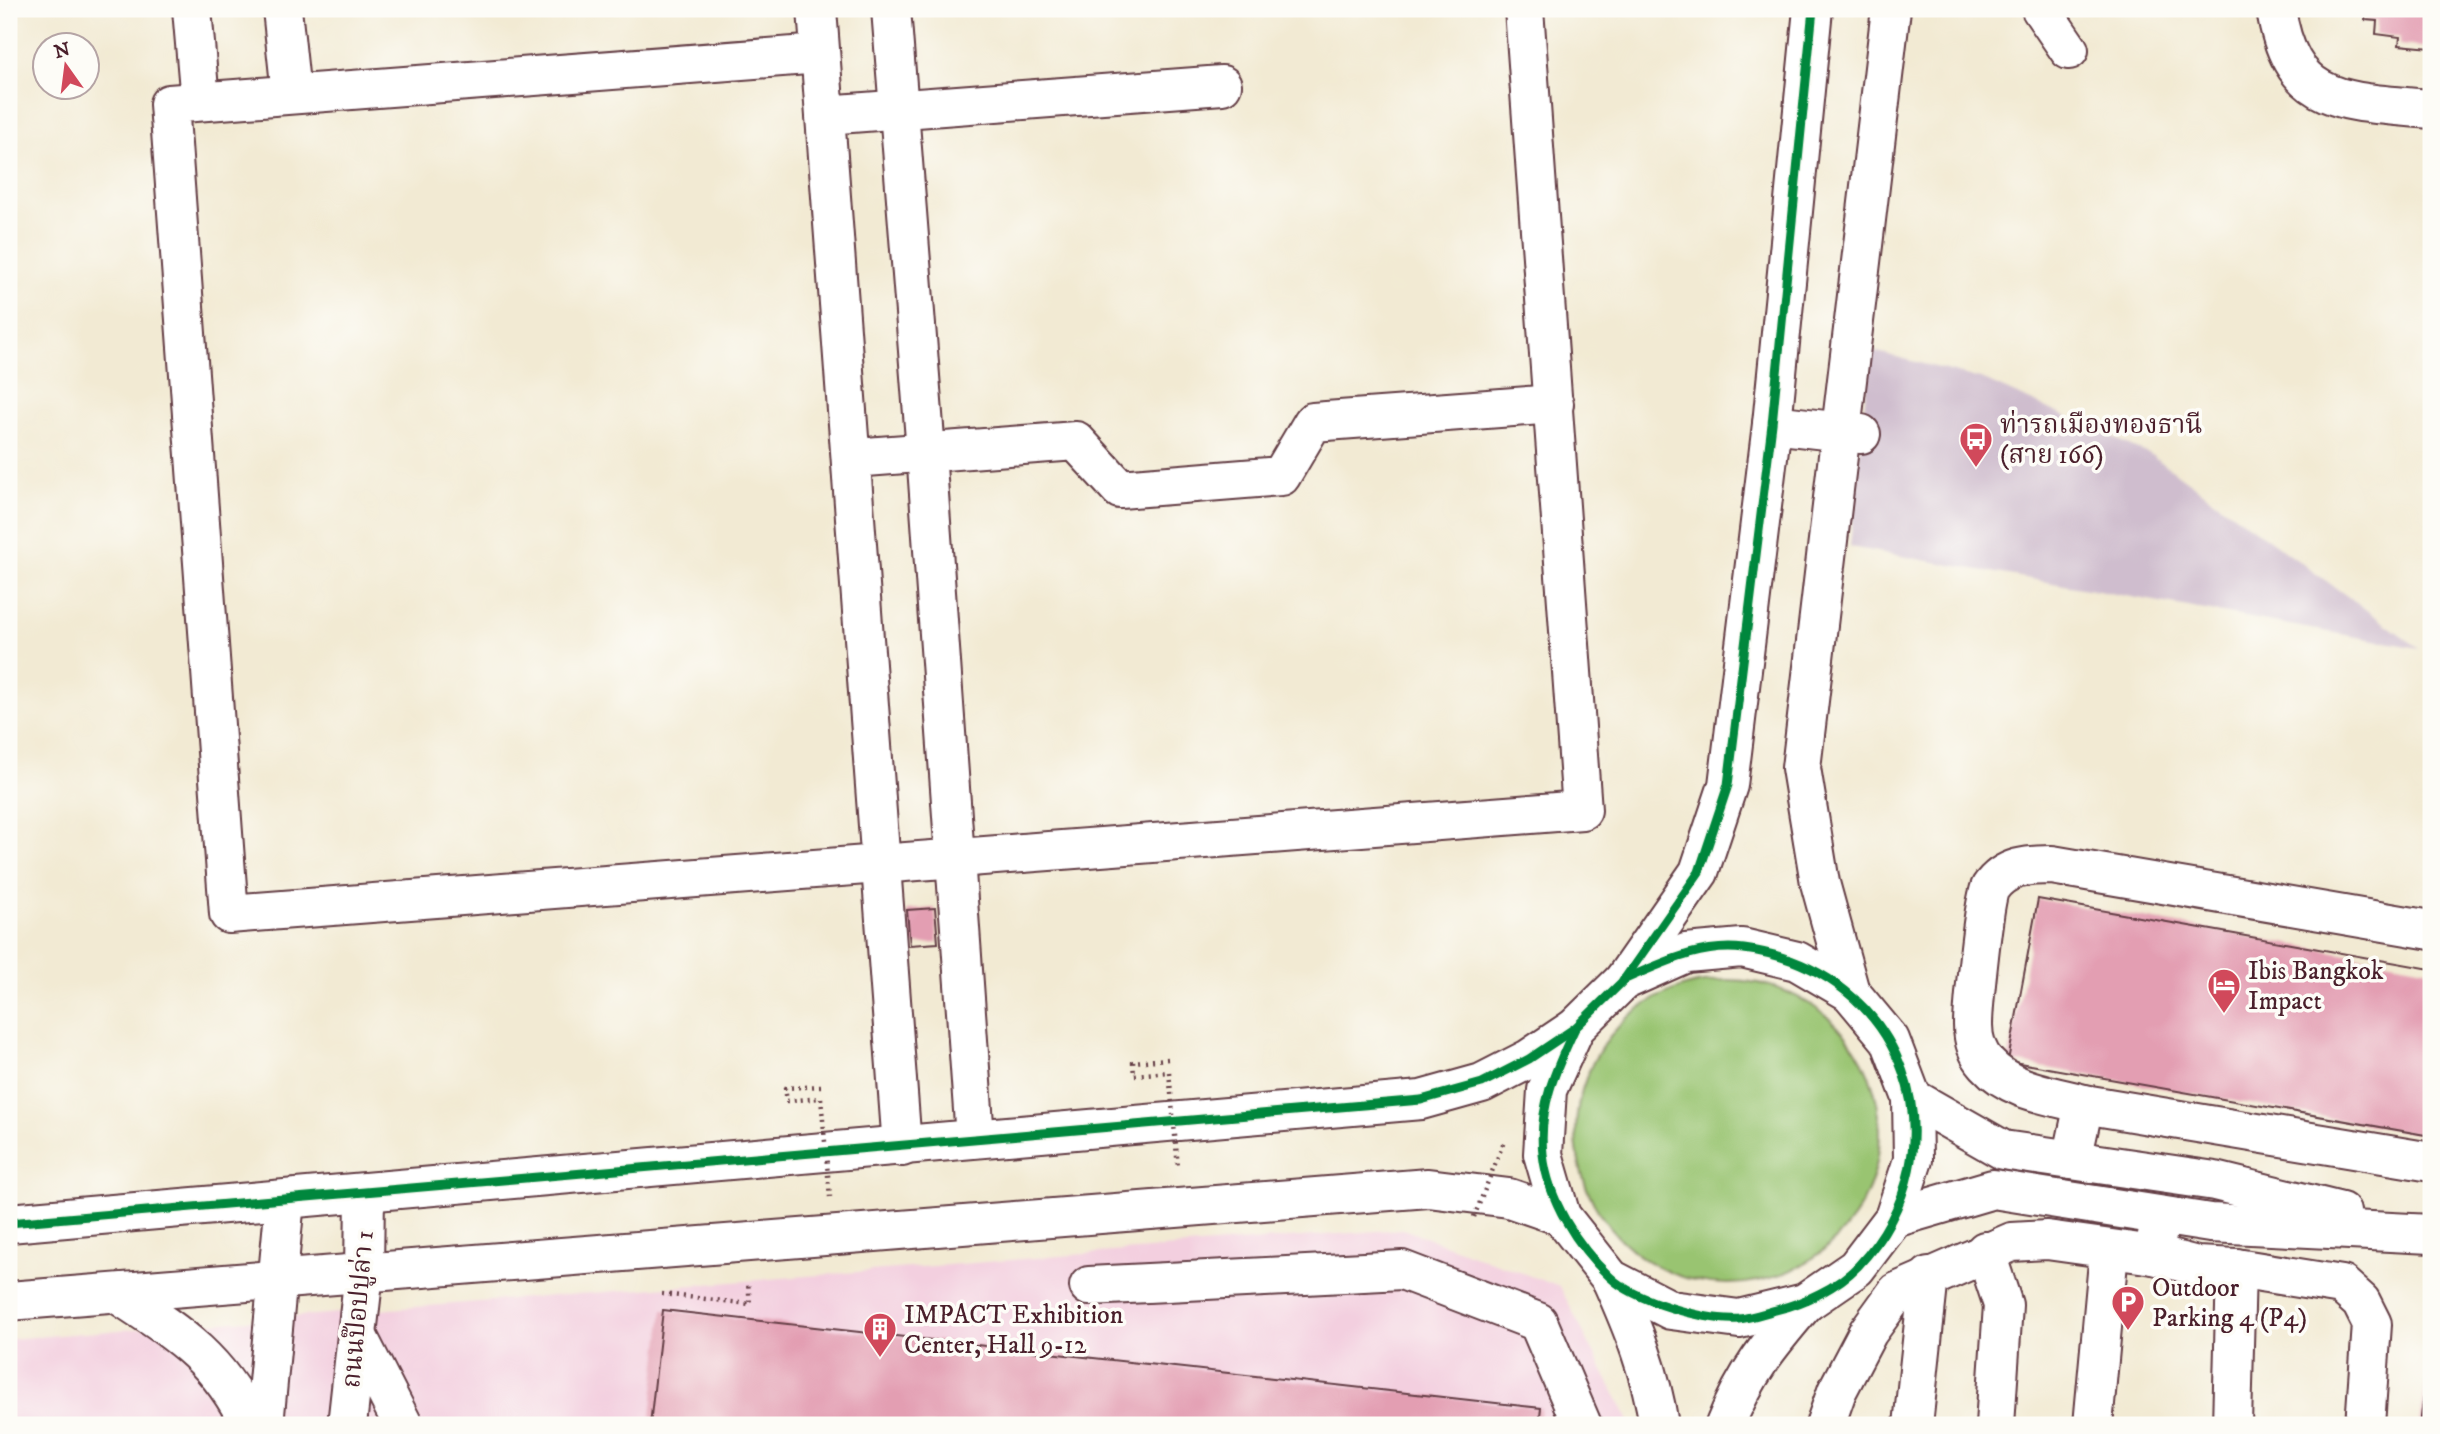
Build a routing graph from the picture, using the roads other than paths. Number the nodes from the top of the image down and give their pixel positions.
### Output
1 (192, 9) edge
2 (282, 9) edge
3 (817, 9) edge
4 (891, 9) edge
5 (1524, 9) edge
6 (1813, 9) edge
7 (1891, 9) edge
8 (2041, 9) edge
9 (2276, 9) edge
10 (2069, 50) dead end
11 (820, 54) junction
12 (1222, 85) dead end
13 (291, 94) junction
14 (200, 101) junction
15 (2431, 109) edge
16 (898, 110) junction
17 (825, 115) junction
18 (1554, 404) junction
19 (1772, 425) junction
20 (1851, 433) junction
21 (926, 452) junction
22 (853, 458) junction
23 (954, 858) junction
24 (881, 864) junction
25 (2431, 930) edge
26 (1623, 981) junction
27 (1850, 992) junction
28 (1575, 1028) junction
29 (1912, 1098) junction
30 (2084, 1104) junction
31 (975, 1138) junction
32 (902, 1147) junction
33 (2072, 1160) junction
34 (2431, 1162) edge
35 (365, 1193) junction
36 (285, 1200) junction
37 (2160, 1215) junction
38 (1561, 1216) junction
39 (1894, 1218) junction
40 (9, 1223) edge
41 (2428, 1233) edge
42 (1985, 1251) junction
43 (2109, 1251) junction
44 (2154, 1255) junction
45 (2236, 1268) junction
46 (364, 1272) junction
47 (1929, 1276) junction
48 (1611, 1279) junction
49 (280, 1280) junction
50 (1089, 1286) dead end
51 (116, 1293) junction
52 (9, 1301) edge
53 (1805, 1303) junction
54 (357, 1335) junction
55 (250, 1425) edge
56 (264, 1425) edge
57 (347, 1425) edge
58 (403, 1425) edge
59 (1581, 1425) edge
60 (1659, 1425) edge
61 (1725, 1425) edge
62 (1825, 1425) edge
63 (1913, 1425) edge
64 (1995, 1425) edge
65 (2093, 1425) edge
66 (2232, 1425) edge
67 (2365, 1425) edge

1 - 14 street
2 - 13 street
3 - 11 street
4 - 16 street
5 - 18 street
6 - 19 street
7 - 20 street
8 - 10 street
9 - 15 street
11 - 13 street
11 - 17 street
12 - 16 street
13 - 14 street
14 - 24 street
16 - 17 street
16 - 21 street
17 - 22 street
18 - 21 street
18 - 23 street
19 - 20 street
19 - 26 street
20 - 27 street
21 - 22 street
21 - 23 street
22 - 24 street
23 - 24 street
23 - 31 street
24 - 32 street
25 - 30 street
26 - 27 street
26 - 28 street
27 - 29 street
28 - 31 street
28 - 38 street
29 - 33 street
29 - 39 street
30 - 33 street
30 - 34 street
31 - 32 street
32 - 35 street
33 - 41 street
35 - 36 street
35 - 46 street, ถนนป๊อปปูล่า 1
36 - 40 street
36 - 49 street
37 - 39 street
37 - 41 street
37 - 44 street
38 - 46 street
38 - 48 street
39 - 53 street
42 - 43 street
42 - 47 street
42 - 64 street
43 - 44 street
43 - 65 street
44 - 45 street
45 - 66 street
45 - 67 street
46 - 49 street
46 - 54 street, ถนนป๊อปปูล่า 1
47 - 62 street
47 - 63 street
48 - 53 street
48 - 60 street
49 - 51 street
49 - 56 street
50 - 59 street
51 - 52 street
51 - 55 street
53 - 61 street
54 - 57 street, ถนนป๊อปปูล่า 1
54 - 58 street

